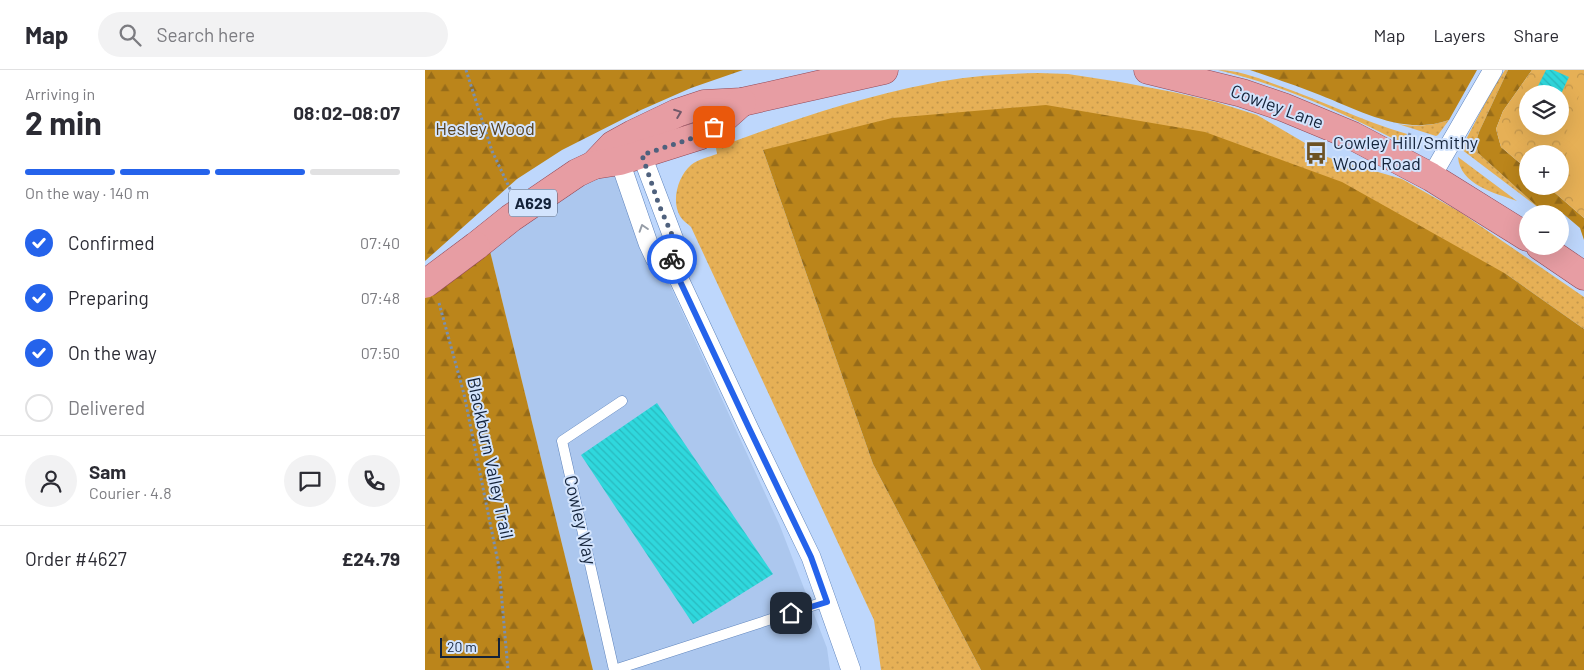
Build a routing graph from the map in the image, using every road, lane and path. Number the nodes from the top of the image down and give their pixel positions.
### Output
1 (466, 70) edge
2 (884, 70) edge
3 (1149, 70) edge
4 (1493, 70) edge
5 (621, 152) junction
6 (1431, 177) junction
7 (511, 192) dead end
8 (1519, 233) edge
9 (1553, 255) edge
10 (671, 262) junction
11 (1584, 276) edge
12 (431, 289) edge
13 (622, 401) dead end
14 (827, 602) junction
15 (508, 670) edge
16 (614, 670) edge
17 (851, 670) edge

1 - 7 path
2 - 5 main road, A629
3 - 6 main road, Cowley Lane
4 - 6 street
5 - 10 street
10 -> 5 street
5 - 12 main road, A629, bridge
6 - 8 main road, Cowley Lane
9 - 11 main road
10 - 14 street
12 - 15 path, Blackburn Valley Trail
13 - 16 lane, Cowley Way
14 - 16 lane, Cowley Way
14 - 17 street

